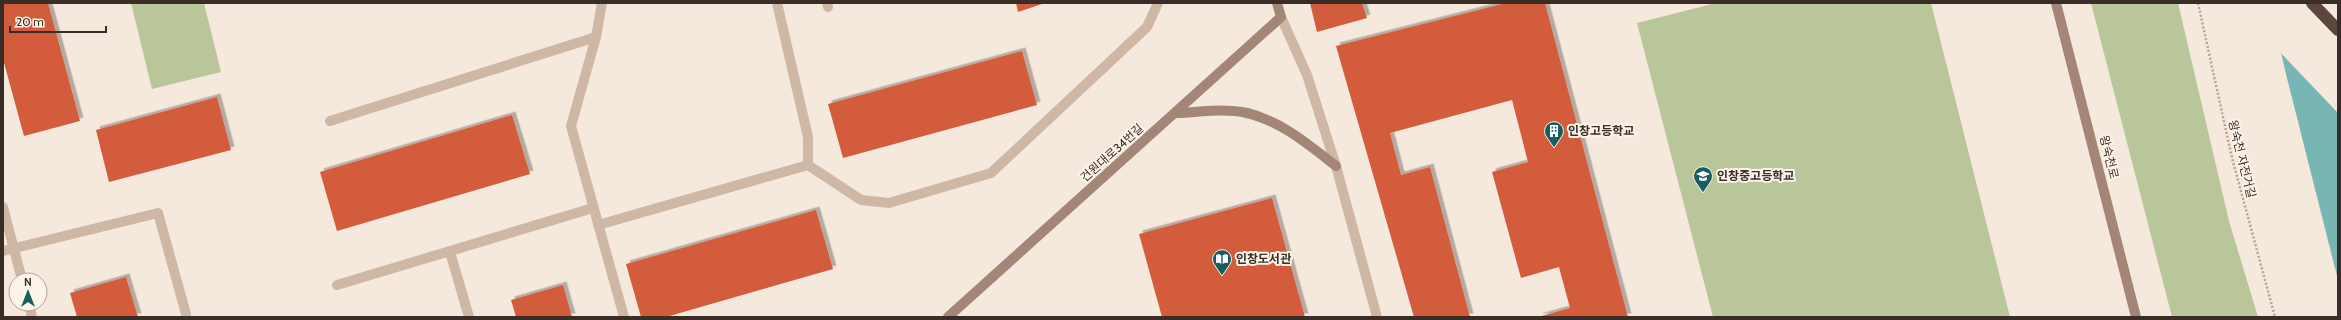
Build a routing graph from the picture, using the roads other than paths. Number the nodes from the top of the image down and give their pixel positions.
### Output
1 (602, 3) edge
2 (777, 3) edge
3 (1158, 3) edge
4 (1277, 3) edge
5 (2056, 3) edge
6 (2312, 3) edge
7 (1281, 17) junction
8 (2338, 30) edge
9 (596, 37) junction
10 (1177, 113) junction
11 (330, 121) dead end
12 (808, 165) junction
13 (1336, 166) junction
14 (3, 207) edge
15 (593, 208) junction
16 (598, 224) junction
17 (14, 248) junction
18 (3, 251) edge
19 (450, 252) junction
20 (20, 272) edge
21 (337, 285) dead end
22 (186, 314) dead end
23 (468, 317) edge
24 (624, 317) edge
25 (948, 317) edge
26 (1377, 317) edge
27 (2136, 317) edge

1 - 9 street
2 - 12 street
3 - 12 street
4 - 7 street
5 - 27 street, 왕숙천로
6 - 8 highway
7 - 10 street, 건원대로34번길
7 - 13 street
9 - 11 street
9 - 15 street
10 - 13 street
10 - 25 street, 건원대로34번길
12 - 16 street
13 - 26 street
14 - 17 street
15 - 16 street
15 - 19 street
16 - 24 street
17 - 18 street
17 - 20 street
17 - 22 street
19 - 21 street
19 - 23 street

